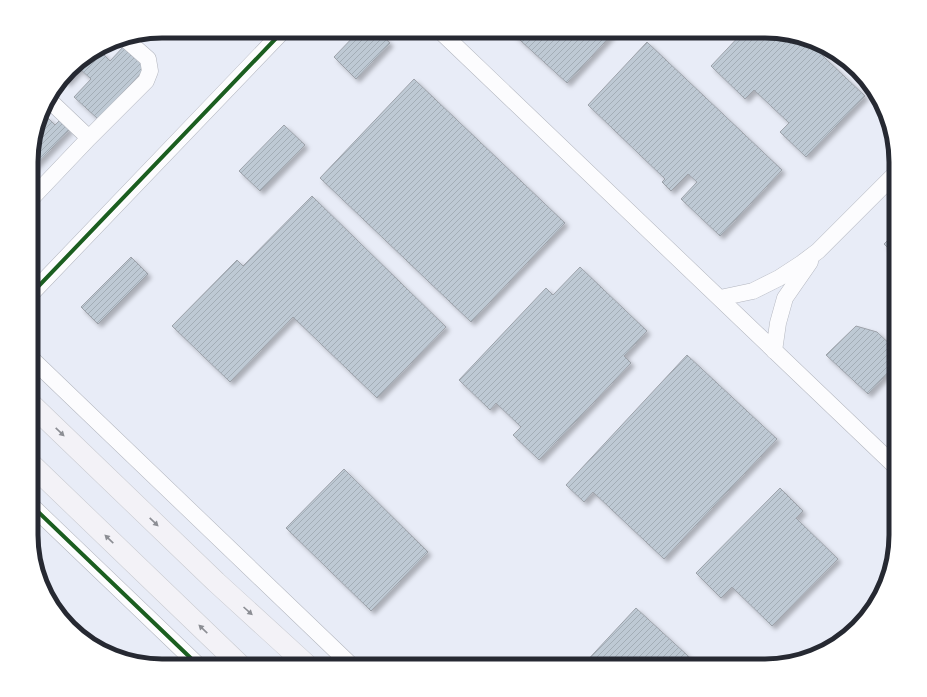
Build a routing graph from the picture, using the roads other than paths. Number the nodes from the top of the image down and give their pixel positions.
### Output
1 (276, 38) edge
2 (447, 38) edge
3 (129, 42) edge
4 (53, 104) edge
5 (89, 138) junction
6 (889, 180) edge
7 (38, 192) edge
8 (818, 251) junction
9 (38, 287) edge
10 (720, 298) junction
11 (774, 351) junction
12 (38, 365) edge
13 (38, 411) edge
14 (889, 460) edge
15 (38, 470) edge
16 (38, 512) edge
17 (192, 659) edge
18 (234, 659) edge
19 (300, 659) edge
20 (345, 659) edge

1 - 9 street
2 - 10 street
3 - 5 street
4 - 5 street
5 - 7 street
6 - 8 street
8 - 10 street
8 - 11 street
10 - 11 street
11 - 14 street
12 - 20 street
13 -> 19 main road
18 -> 15 main road
16 - 17 street

